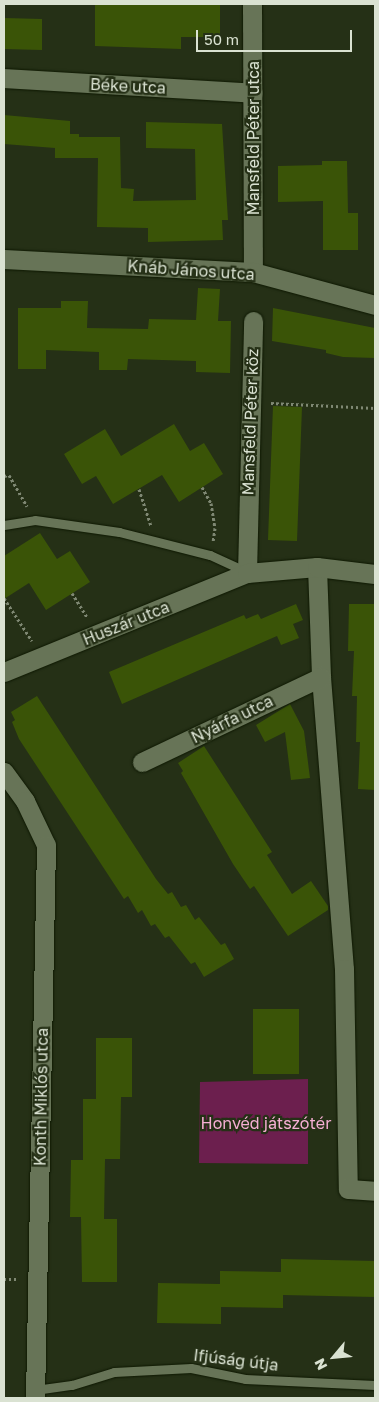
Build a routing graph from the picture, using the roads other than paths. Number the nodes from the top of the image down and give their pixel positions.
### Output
1 (252, 4) edge
2 (4, 78) edge
3 (253, 93) junction
4 (4, 259) edge
5 (253, 272) junction
6 (375, 305) edge
7 (253, 321) dead end
8 (4, 525) edge
9 (317, 567) junction
10 (247, 572) junction
11 (375, 574) edge
12 (4, 672) edge
13 (321, 676) junction
14 (142, 762) dead end
15 (4, 772) edge
16 (375, 1191) edge
17 (375, 1385) edge
18 (35, 1394) edge

1 - 3 street, Mansfeld Péter utca
2 - 3 street, Béke utca
3 - 5 street, Mansfeld Péter utca
4 - 5 street, Knáb János utca
5 - 6 street, Knáb János utca
7 - 10 street, Mansfeld Péter köz
8 - 10 lane, Huszár utca
9 - 10 street, Huszár utca
9 - 11 street, Huszár utca
9 - 13 street
10 - 12 street, Huszár utca
13 - 14 street, Nyárfa utca
13 - 16 street
15 - 18 street, Konth Miklós utca
17 - 18 lane, Ifjúság útja

